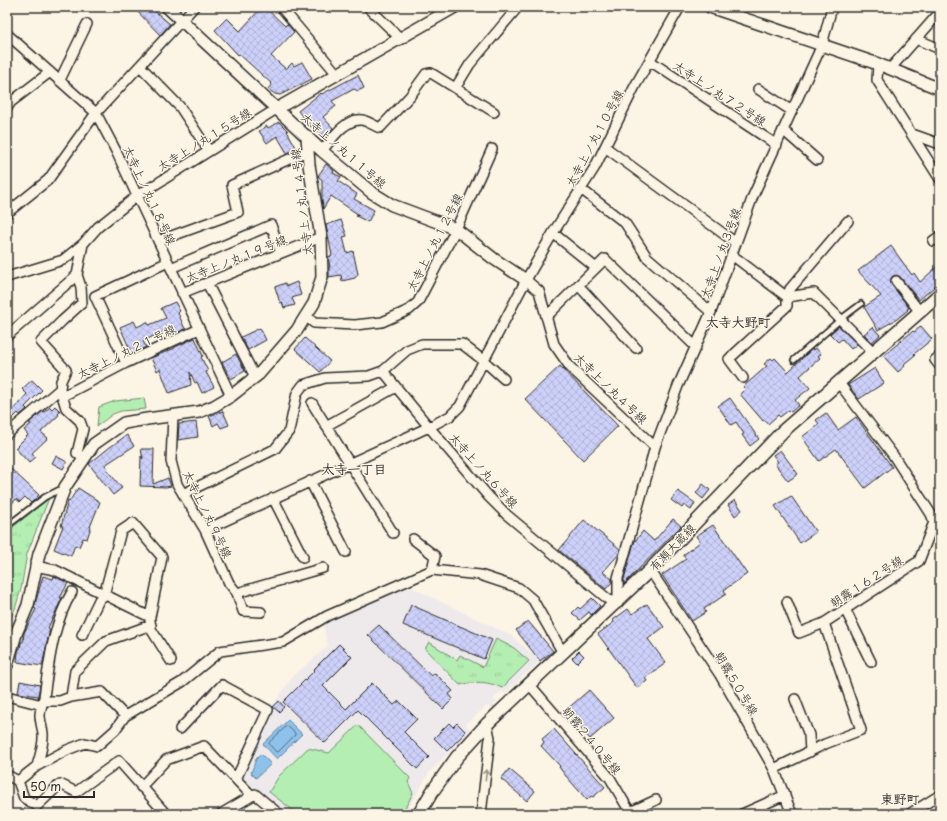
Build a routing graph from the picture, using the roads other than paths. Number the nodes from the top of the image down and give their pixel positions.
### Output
1 (167, 7) edge
2 (194, 7) edge
3 (281, 7) edge
4 (368, 7) edge
5 (455, 7) edge
6 (518, 7) edge
7 (680, 7) edge
8 (710, 7) edge
9 (832, 7) edge
10 (940, 12) edge
11 (182, 21) junction
12 (87, 24) dead end
13 (7, 34) edge
14 (401, 39) junction
15 (916, 39) junction
16 (822, 45) junction
17 (940, 49) edge
18 (650, 61) junction
19 (878, 64) junction
20 (140, 66) junction
21 (890, 68) junction
22 (50, 72) junction
23 (337, 74) junction
24 (60, 80) junction
25 (456, 88) junction
26 (940, 89) edge
27 (758, 90) dead end
28 (8, 103) edge
29 (278, 108) junction
30 (792, 110) junction
31 (494, 112) dead end
32 (96, 113) junction
33 (783, 130) junction
34 (912, 134) junction
35 (307, 136) junction
36 (940, 144) edge
37 (776, 145) junction
38 (605, 147) junction
39 (492, 149) dead end
40 (307, 151) junction
41 (322, 151) junction
42 (209, 152) junction
43 (817, 160) dead end
44 (940, 179) edge
45 (581, 189) junction
46 (137, 196) junction
47 (7, 213) edge
48 (848, 221) dead end
49 (456, 229) junction
50 (553, 233) junction
51 (321, 237) junction
52 (158, 241) junction
53 (736, 243) junction
54 (83, 244) junction
55 (281, 253) junction
56 (732, 255) junction
57 (169, 265) junction
58 (596, 268) junction
59 (77, 275) junction
60 (7, 277) edge
61 (526, 280) junction
62 (896, 281) dead end
63 (207, 283) junction
64 (578, 285) junction
65 (182, 293) junction
66 (940, 294) edge
67 (787, 297) junction
68 (861, 304) dead end
69 (711, 312) junction
70 (920, 312) junction
71 (306, 316) junction
72 (546, 316) junction
73 (841, 319) junction
74 (199, 329) junction
75 (7, 336) edge
76 (696, 347) junction
77 (636, 348) dead end
78 (874, 353) junction
79 (940, 356) edge
80 (794, 360) dead end
81 (484, 361) junction
82 (126, 363) junction
83 (940, 366) edge
84 (383, 371) junction
85 (255, 377) junction
86 (744, 378) dead end
87 (504, 379) dead end
88 (839, 383) junction
89 (396, 387) junction
90 (62, 392) junction
91 (231, 396) junction
92 (312, 403) dead end
93 (173, 416) junction
94 (326, 426) junction
95 (429, 427) junction
96 (7, 434) edge
97 (655, 447) junction
98 (84, 459) junction
99 (350, 463) junction
100 (310, 481) junction
101 (65, 487) junction
102 (183, 494) junction
103 (273, 498) junction
104 (7, 526) edge
105 (205, 530) junction
106 (393, 533) dead end
107 (413, 539) dead end
108 (346, 552) dead end
109 (303, 557) dead end
110 (35, 566) junction
111 (323, 568) dead end
112 (432, 570) junction
113 (650, 570) junction
114 (72, 592) dead end
115 (237, 593) junction
116 (104, 594) junction
117 (787, 602) dead end
118 (616, 604) junction
119 (845, 609) junction
120 (260, 612) dead end
121 (150, 621) junction
122 (824, 623) junction
123 (82, 635) dead end
124 (563, 653) junction
125 (171, 662) dead end
126 (871, 662) dead end
127 (7, 665) edge
128 (529, 684) junction
129 (7, 696) edge
130 (71, 697) junction
131 (795, 699) dead end
132 (43, 703) junction
133 (125, 716) junction
134 (487, 724) junction
135 (180, 729) dead end
136 (810, 752) junction
137 (37, 766) junction
138 (774, 769) junction
139 (7, 775) edge
140 (236, 780) junction
141 (18, 781) junction
142 (141, 787) junction
143 (785, 795) junction
144 (940, 795) edge
145 (252, 796) junction
146 (656, 800) dead end
147 (166, 814) edge
148 (221, 814) edge
149 (279, 814) edge
150 (419, 814) edge
151 (481, 814) edge
152 (742, 814) edge
153 (792, 814) edge
154 (909, 814) edge

1 - 11 street, 太寺上ノ丸１１号線
2 - 11 street
3 - 23 street
4 - 14 street
5 - 14 street, 太寺上ノ丸１５号線
6 - 25 street
7 - 18 street, 太寺上ノ丸１０号線
8 - 16 street
9 - 16 street, 太寺上ノ丸３号線
10 - 15 street
11 - 20 street
11 - 29 street, 太寺上ノ丸１１号線
12 - 24 street
13 - 22 street, 太寺上ノ丸１８号線
14 - 23 street, 太寺上ノ丸１５号線
15 - 17 street
15 - 21 street
16 - 19 street
16 - 30 street, 太寺上ノ丸３号線
18 - 37 street, 太寺上ノ丸７２号線
18 - 38 street, 太寺上ノ丸１０号線
19 - 21 street
19 - 34 street
20 - 32 street
20 - 42 street
21 - 26 street
22 - 24 street, 太寺上ノ丸１８号線
22 - 28 street
23 - 29 street, 太寺上ノ丸１５号線
24 - 32 street, 太寺上ノ丸１８号線
25 - 31 street
25 - 41 street
27 - 30 street
29 - 35 street, 太寺上ノ丸１１号線
29 - 42 street, 太寺上ノ丸１５号線
30 - 33 street, 太寺上ノ丸３号線
32 - 46 street, 太寺上ノ丸１８号線
32 - 47 street
33 - 37 street, 太寺上ノ丸３号線
33 - 43 street
34 - 36 street
34 - 44 street
35 - 40 street, 太寺上ノ丸１４号線
35 - 41 street, 太寺上ノ丸１１号線
37 - 53 street, 太寺上ノ丸３号線
38 - 45 street, 太寺上ノ丸１０号線
38 - 53 street
39 - 49 street, 太寺上ノ丸１２号線
40 - 51 street, 太寺上ノ丸１４号線
40 - 52 street
41 - 49 street, 太寺上ノ丸１１号線
42 - 46 street, 太寺上ノ丸１５号線
45 - 50 street, 太寺上ノ丸１０号線
45 - 69 street
46 - 52 street, 太寺上ノ丸１８号線
46 - 54 street, 太寺上ノ丸１５号線
48 - 67 street
49 - 61 street, 太寺上ノ丸１１号線
49 - 71 street, 太寺上ノ丸１２号線
50 - 58 street
50 - 61 street, 太寺上ノ丸１０号線
51 - 55 street, 太寺上ノ丸１９号線
51 - 71 street, 太寺上ノ丸１４号線
52 - 57 street, 太寺上ノ丸１８号線
53 - 56 street, 太寺上ノ丸３号線
54 - 59 street
54 - 60 street, 太寺上ノ丸１５号線
55 - 57 street
55 - 63 street, 太寺上ノ丸１９号線
56 - 67 street
56 - 69 street, 太寺上ノ丸３号線
57 - 65 street, 太寺上ノ丸１８号線
57 - 82 street
58 - 64 street
58 - 76 street
59 - 75 street
59 - 90 street
61 - 72 street, 太寺上ノ丸４号線
61 - 81 street, 太寺上ノ丸１０号線
62 - 70 street
63 - 65 street, 太寺上ノ丸１９号線
63 - 85 street
64 - 72 street
64 - 77 street
65 - 74 street, 太寺上ノ丸１８号線
66 - 70 main road, 有瀬大蔵線
67 - 73 street
67 - 86 street
68 - 73 lane
69 - 76 street, 太寺上ノ丸３号線
70 - 78 main road, 有瀬大蔵線
71 - 85 street, 太寺上ノ丸１４号線
72 - 97 street, 太寺上ノ丸４号線
73 - 78 street
73 - 80 lane
74 - 82 street, 太寺上ノ丸２１号線
74 - 91 street, 太寺上ノ丸１８号線
76 - 97 street, 太寺上ノ丸３号線
78 - 88 main road, 有瀬大蔵線
79 - 83 street
81 - 84 street
81 - 87 street
81 - 95 street, 太寺上ノ丸１０号線
82 - 90 street, 太寺上ノ丸２１号線
84 - 89 street, 太寺上ノ丸６号線
84 - 102 street
85 - 91 street, 太寺上ノ丸１４号線
88 - 113 main road, 有瀬大蔵線
88 - 119 street, 朝霧１６２号線
89 - 94 street
89 - 95 street, 太寺上ノ丸６号線
90 - 96 street, 太寺上ノ丸２１号線
90 - 98 street
91 - 93 street, 太寺上ノ丸１４号線
92 - 94 street
93 - 98 street, 太寺上ノ丸１４号線
93 - 102 street, 太寺上ノ丸９号線
94 - 99 street
95 - 99 street, 太寺上ノ丸１０号線
95 - 118 street, 太寺上ノ丸６号線
97 - 118 street, 太寺上ノ丸３号線
98 - 101 street, 太寺上ノ丸１４号線
99 - 100 street, 太寺上ノ丸１０号線
99 - 106 street
100 - 103 street, 太寺上ノ丸１０号線
100 - 108 street
101 - 104 lane
101 - 110 street, 太寺上ノ丸１４号線
102 - 105 street, 太寺上ノ丸９号線
103 - 105 street, 太寺上ノ丸１０号線
103 - 109 street
105 - 115 street, 太寺上ノ丸９号線
107 - 112 street
110 - 116 street
110 - 127 street, 太寺上ノ丸１４号線
111 - 115 street
112 - 124 street
112 - 133 street
113 - 118 main road, 有瀬大蔵線
113 - 138 street, 朝霧５０号線
114 - 132 street
115 - 120 street, 太寺上ノ丸９号線
116 - 121 street
116 - 121 street
116 - 123 street
117 - 122 street
118 - 124 main road, 有瀬大蔵線
119 - 122 street, 朝霧１６２号線
119 - 126 street
121 - 125 street
121 - 130 street
122 - 136 street, 朝霧１６２号線
124 - 128 main road, 有瀬大蔵線
128 - 134 main road, 有瀬大蔵線
128 - 146 street, 朝霧２４０号線
129 - 132 street
130 - 132 street
130 - 133 street
131 - 136 street
132 - 137 street
133 - 137 street
134 - 150 main road, 有瀬大蔵線
151 -> 134 street
135 - 140 street
136 - 138 street, 朝霧１６２号線
137 - 141 street
138 - 143 street, 朝霧５０号線
139 - 141 street
140 - 142 street
140 - 145 street
141 - 142 street
142 - 147 street
143 - 152 street
143 - 153 street, 朝霧５０号線
144 - 154 street
145 - 148 street
145 - 149 street

